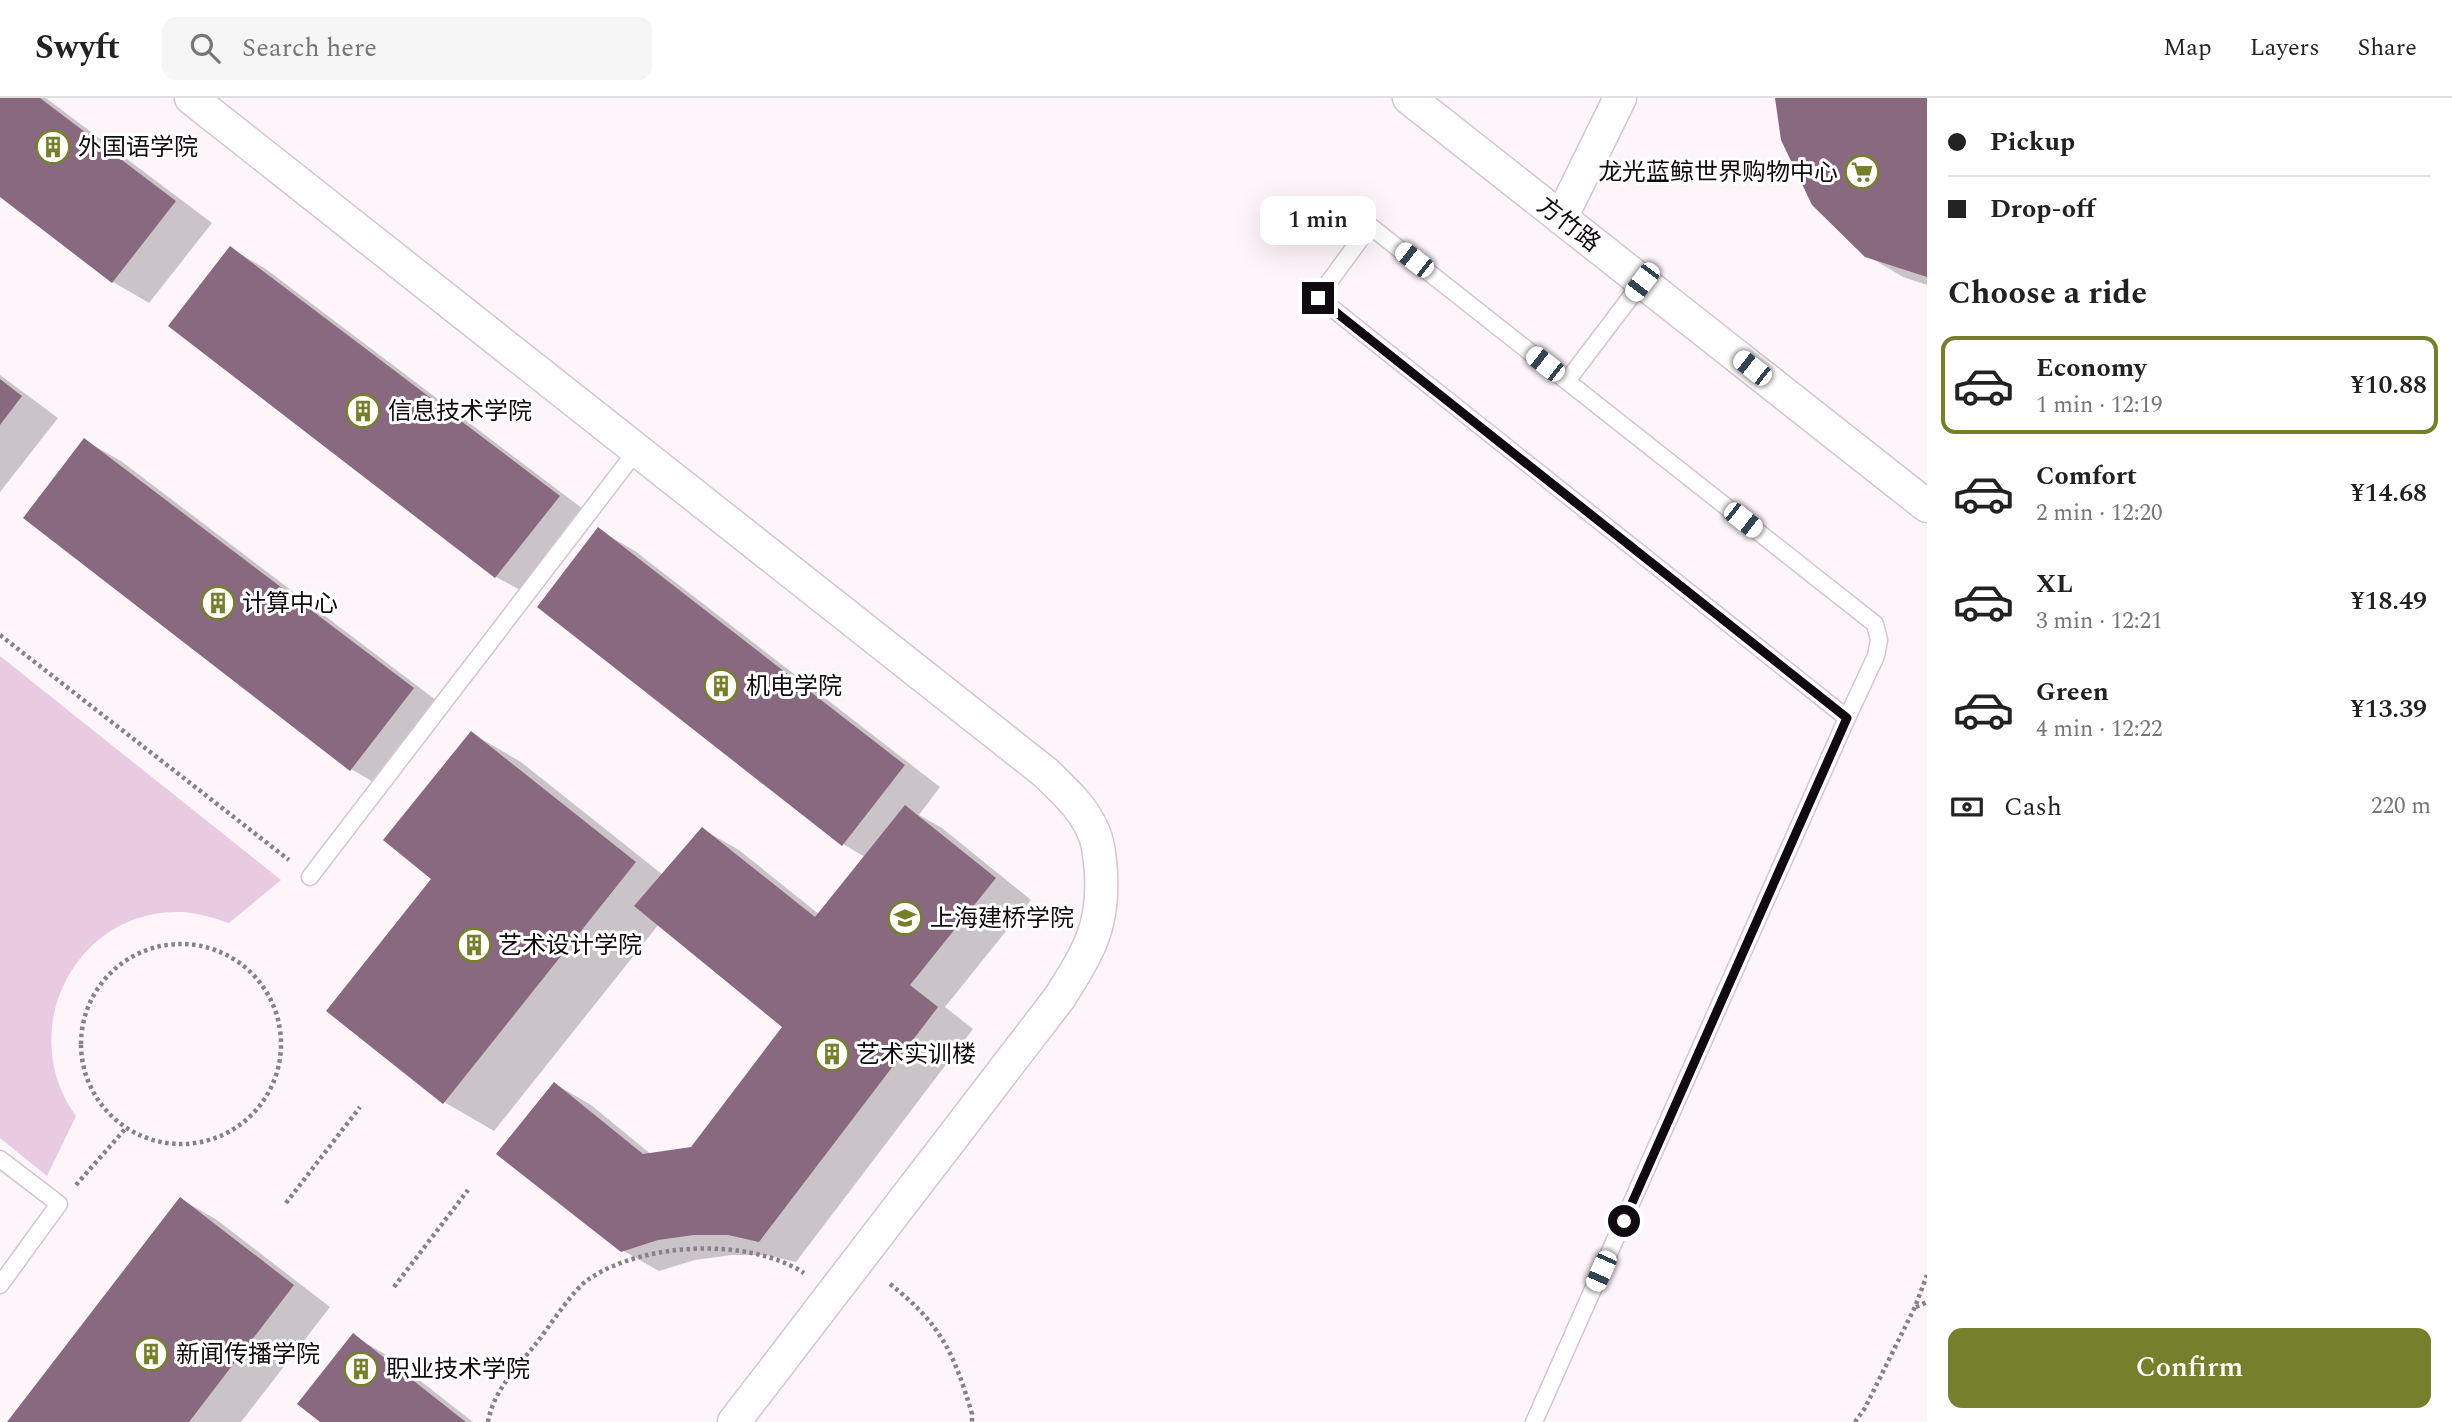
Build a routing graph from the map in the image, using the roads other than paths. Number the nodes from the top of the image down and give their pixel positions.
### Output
1 (191, 98) edge
2 (1409, 98) edge
3 (1620, 98) edge
4 (1561, 218) junction
5 (1642, 282) junction
6 (1567, 381) junction
7 (638, 450) junction
8 (1927, 506) edge
9 (1847, 718) junction
10 (310, 877) road end
11 (0, 1159) edge
12 (0, 1284) edge
13 (750, 1416) edge
14 (1534, 1422) edge

1 - 7 street
2 - 4 street, 方竹路
3 - 4 street
4 - 5 street, 方竹路
5 - 6 lane
5 - 8 street, 方竹路
6 - 9 lane
6 - 9 lane
7 - 10 lane
7 - 13 street
9 - 14 lane
11 - 12 lane

